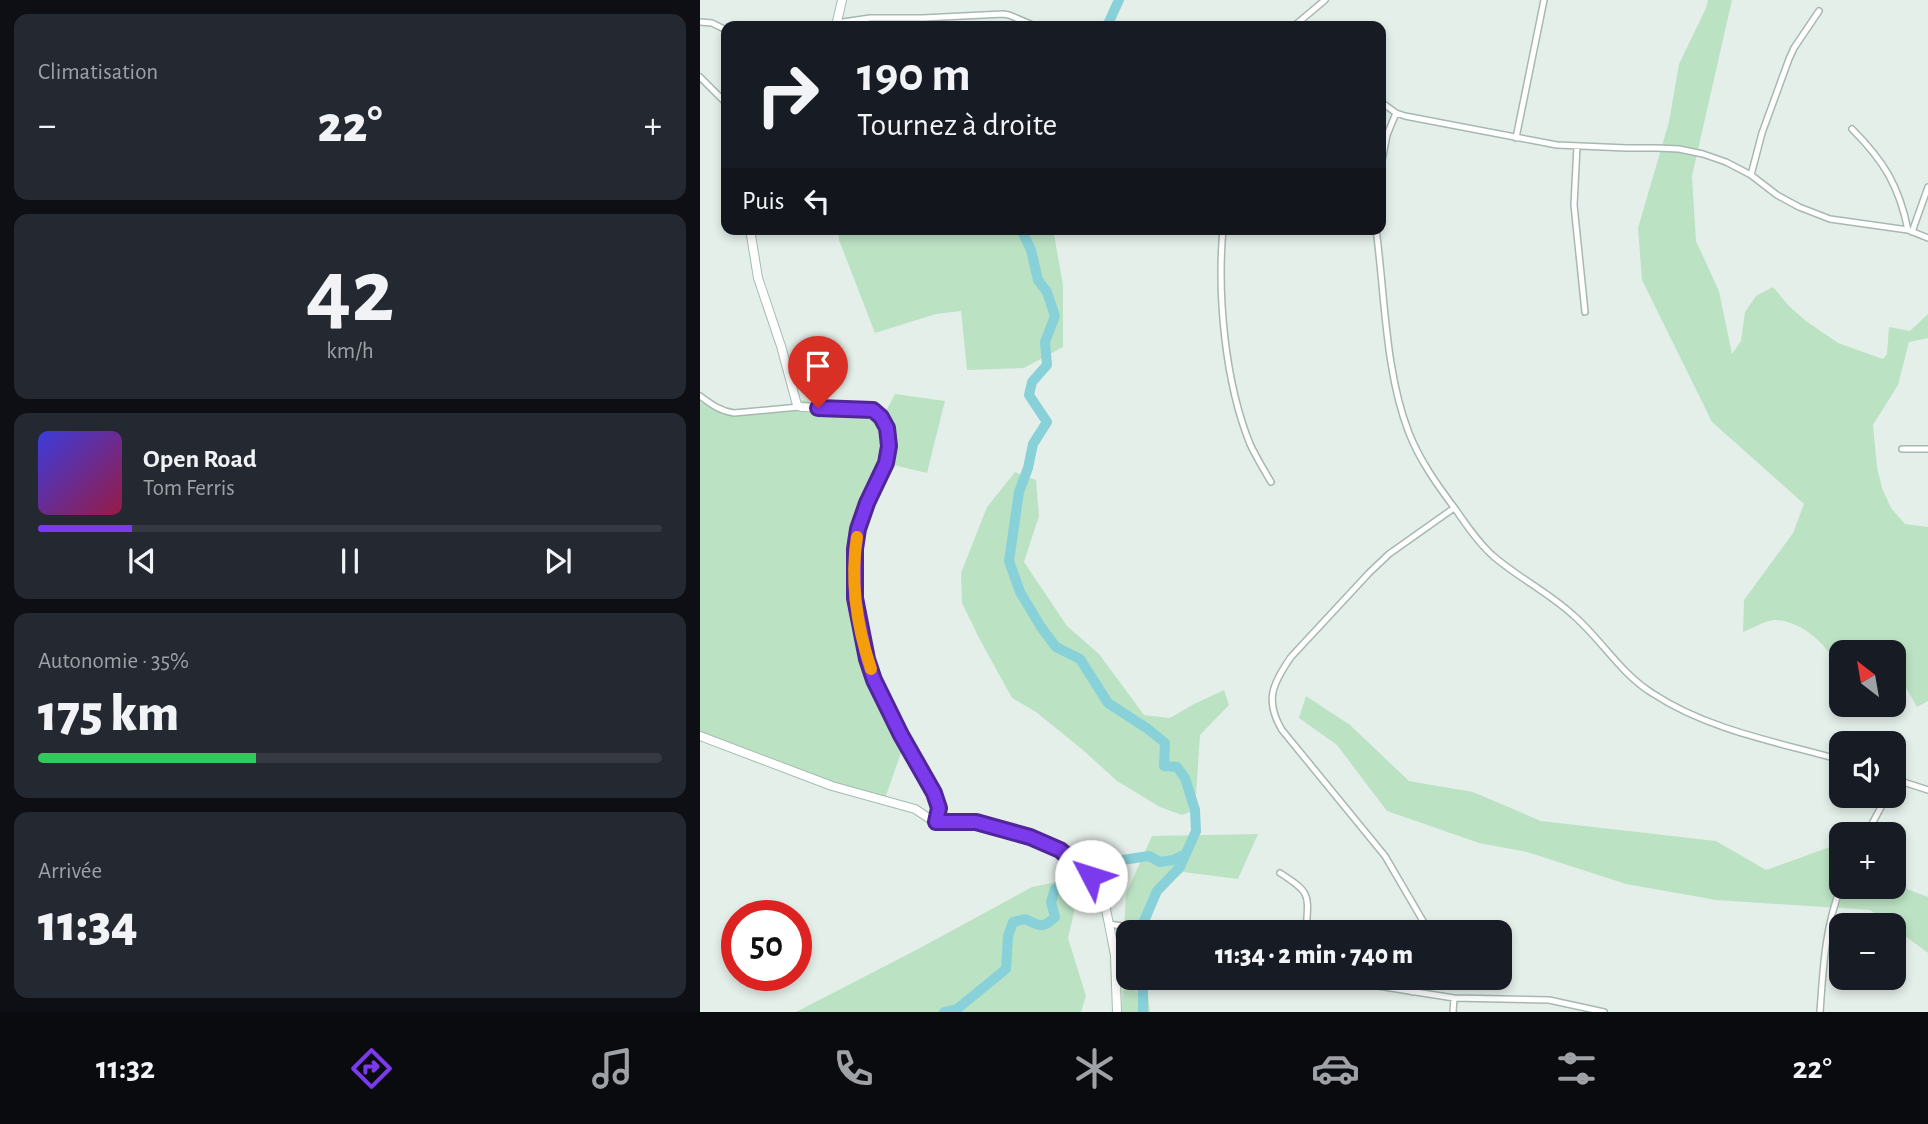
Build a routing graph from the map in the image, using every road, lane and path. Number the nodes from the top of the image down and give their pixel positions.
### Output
1 (842, 0) edge
2 (1325, 0) edge
3 (1544, 0) edge
4 (1819, 11) dead end
5 (837, 21) edge
6 (855, 21) edge
7 (1023, 21) edge
8 (1299, 21) edge
9 (700, 22) edge
10 (721, 28) edge
11 (700, 78) edge
12 (721, 98) edge
13 (1386, 106) edge
14 (1396, 113) junction
15 (1852, 129) dead end
16 (1516, 138) junction
17 (1386, 140) edge
18 (1577, 146) junction
19 (1751, 175) junction
20 (1928, 187) edge
21 (1910, 231) junction
22 (751, 235) edge
23 (1223, 235) edge
24 (1377, 235) edge
25 (1928, 238) edge
26 (1586, 312) dead end
27 (700, 396) edge
28 (799, 407) junction
29 (1902, 449) dead end
30 (1928, 449) edge
31 (1271, 482) dead end
32 (1454, 508) junction
33 (700, 736) edge
34 (1829, 757) edge
35 (1906, 784) edge
36 (1928, 790) edge
37 (936, 822) junction
38 (1280, 873) dead end
39 (1837, 899) edge
40 (1306, 920) edge
41 (1423, 920) edge
42 (1109, 923) junction
43 (1116, 925) edge
44 (1402, 990) edge
45 (1412, 992) joint
46 (1454, 998) junction
47 (1117, 1012) edge
48 (1453, 1012) edge
49 (1604, 1012) edge
50 (1819, 1012) edge

1 - 5 street
2 - 8 street
3 - 16 street
4 - 19 street
6 - 7 street
9 - 10 street
11 - 12 street
13 - 14 street
14 - 16 street
14 - 17 street
15 - 21 street
16 - 18 street
18 - 19 street
18 - 26 street
19 - 21 street
20 - 21 street
21 - 25 street
22 - 28 street
23 - 31 street
24 - 32 street
27 - 28 street
28 - 37 street
29 - 30 street
32 - 34 street
32 - 41 street
33 - 37 street
35 - 36 street
37 - 42 street
38 - 40 street
39 - 50 street
42 - 43 street
42 - 47 street
44 - 45 street
45 - 46 street
46 - 48 street
46 - 49 street

